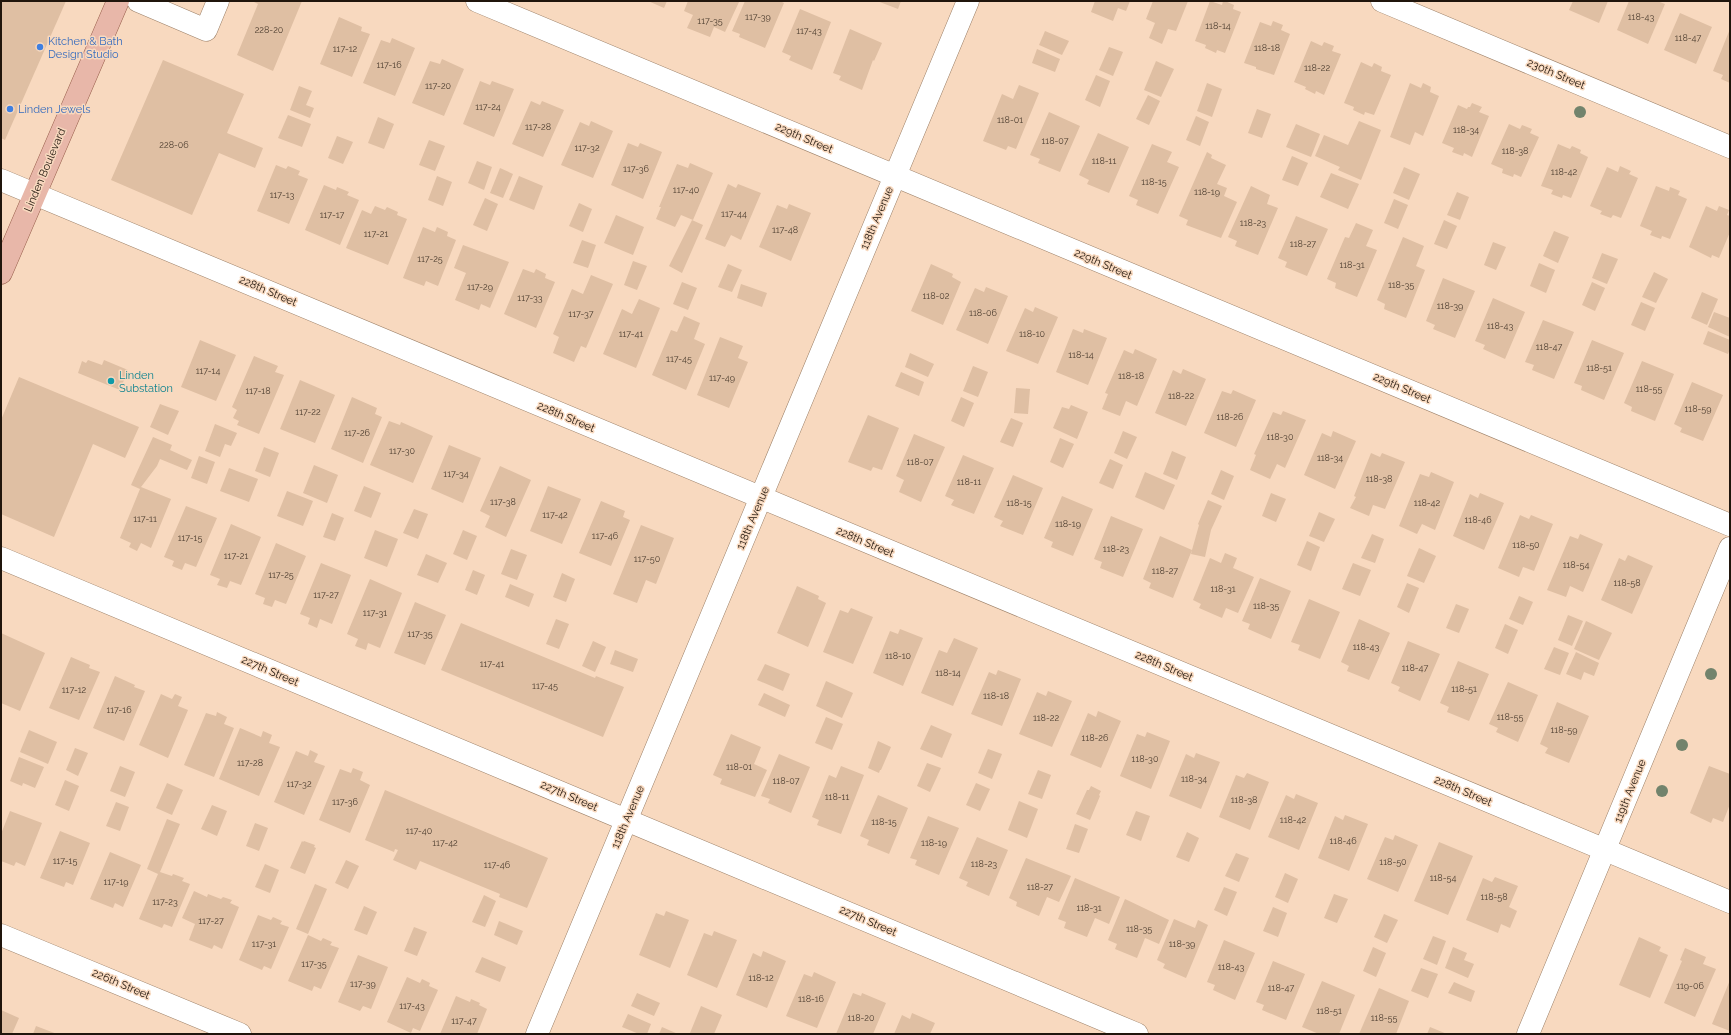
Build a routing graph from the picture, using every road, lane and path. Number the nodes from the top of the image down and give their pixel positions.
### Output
1 (118, 1) edge
2 (138, 1) edge
3 (218, 1) edge
4 (476, 1) edge
5 (968, 1) edge
6 (1382, 1) edge
7 (1730, 147) edge
8 (895, 176) junction
9 (1, 180) edge
10 (35, 194) junction
11 (1, 273) edge
12 (761, 498) junction
13 (1730, 525) edge
14 (1730, 548) edge
15 (1, 558) edge
16 (627, 821) junction
17 (1606, 850) junction
18 (1730, 902) edge
19 (1, 935) edge
20 (240, 1034) edge
21 (537, 1034) edge
22 (1137, 1034) edge
23 (1528, 1034) edge

1 - 10 main road, Linden Boulevard
2 - 3 street
4 - 8 street, 229th Street
5 - 8 street, 118th Avenue
6 - 7 street, 230th Street
8 - 12 street, 118th Avenue
8 - 13 street, 229th Street
9 - 10 street, 228th Street
10 - 11 main road, Linden Boulevard
10 - 12 street, 228th Street
12 - 16 street, 118th Avenue
12 - 17 street, 228th Street
14 - 17 street, 119th Avenue
15 - 16 street, 227th Street
16 - 21 street, 118th Avenue
16 - 22 street, 227th Street
17 - 18 street, 228th Street
17 - 23 street, 119th Avenue
19 - 20 street, 226th Street

